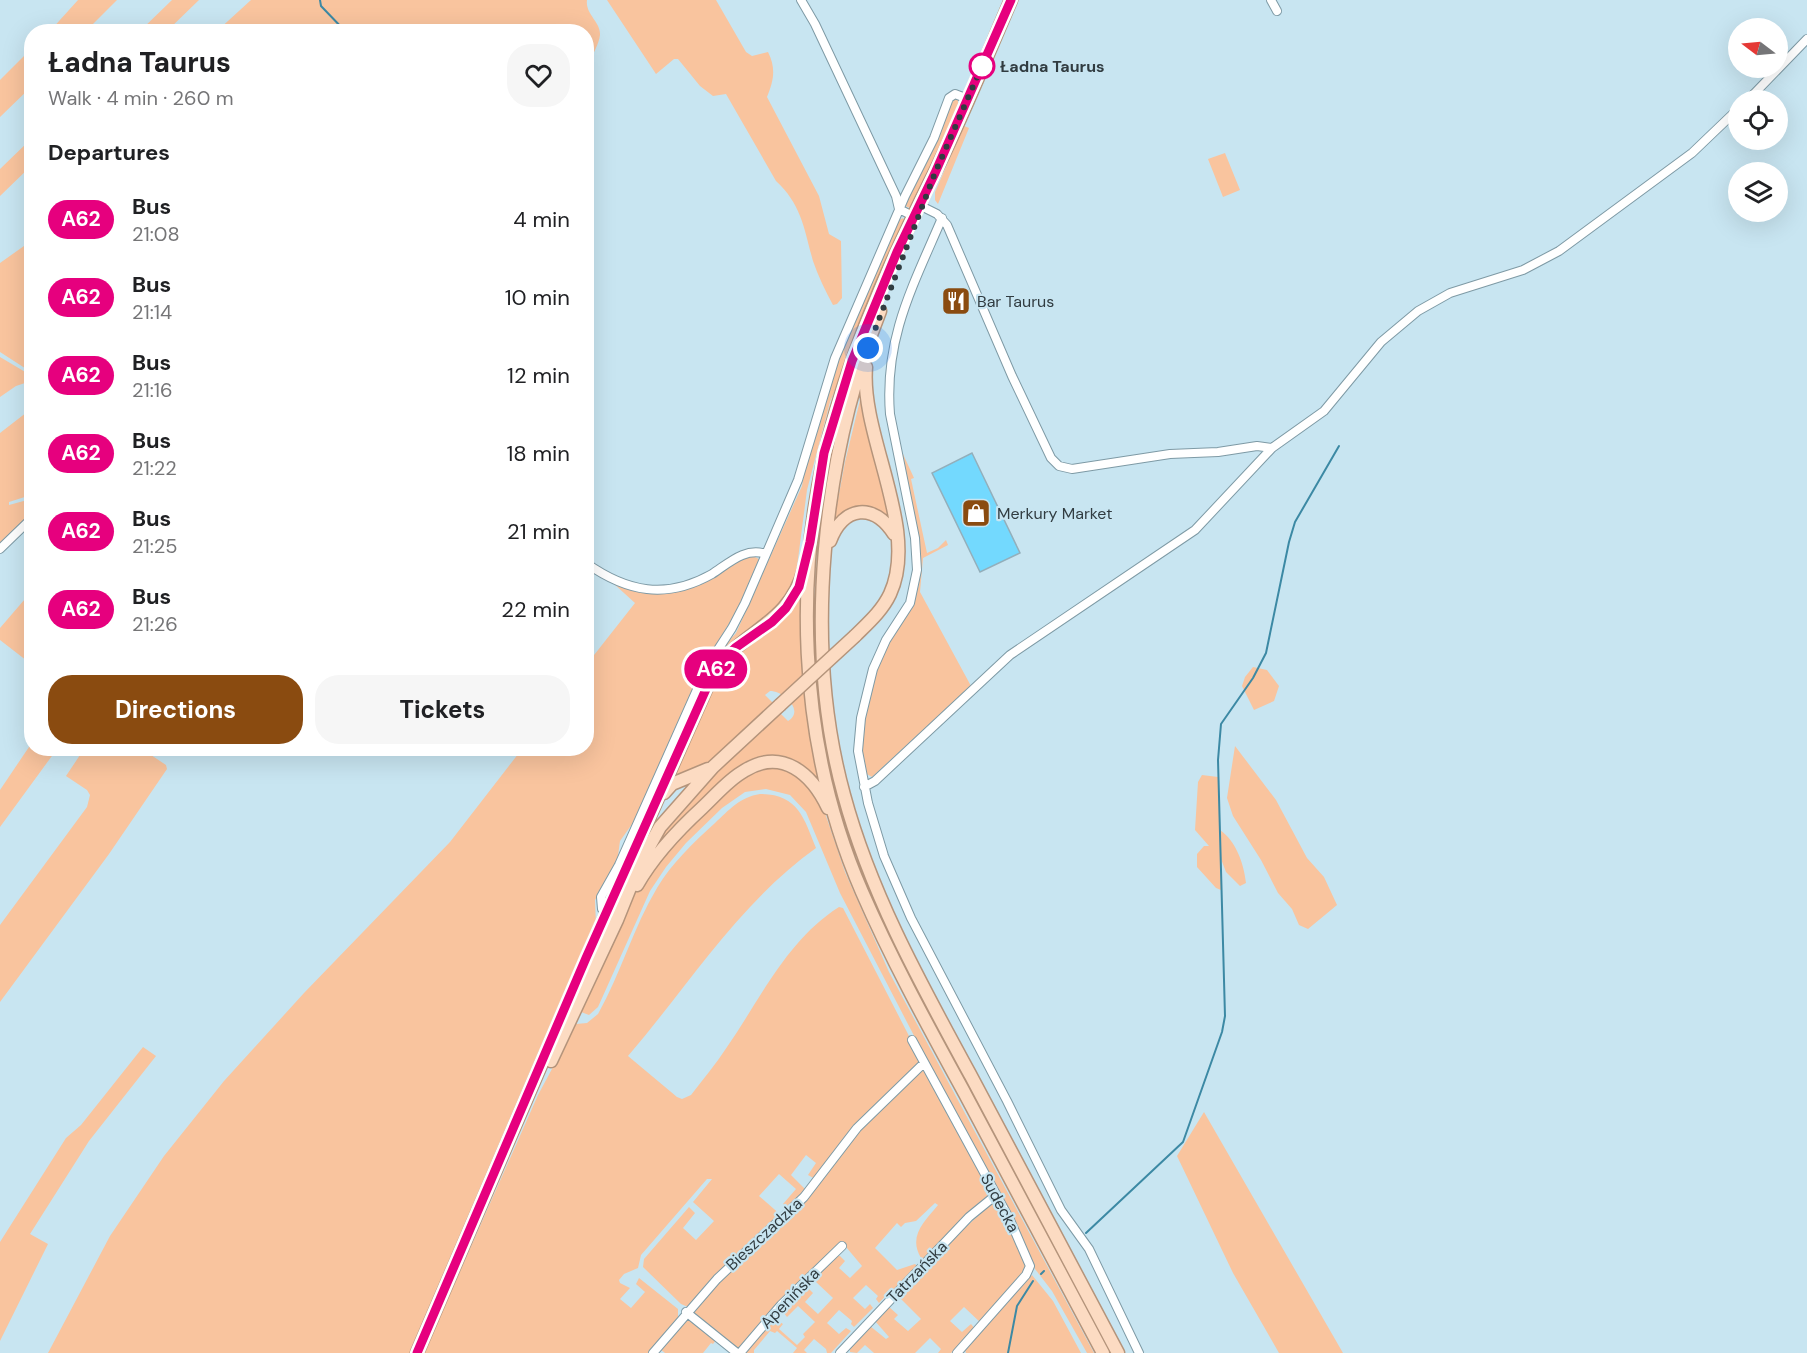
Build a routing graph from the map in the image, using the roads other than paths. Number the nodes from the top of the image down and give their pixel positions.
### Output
1 (801, 0) edge
2 (1011, 0) edge
3 (1271, 0) edge
4 (1277, 11) dead end
5 (1807, 39) edge
6 (1758, 90) edge
7 (968, 99) junction
8 (1728, 119) edge
9 (935, 173) junction
10 (923, 207) junction
11 (900, 209) junction
12 (913, 216) junction
13 (942, 218) junction
14 (868, 348) junction
15 (1272, 448) junction
16 (24, 526) edge
17 (897, 538) junction
18 (810, 542) junction
19 (0, 549) edge
20 (766, 554) junction
21 (825, 565) junction
22 (594, 568) edge
23 (713, 767) junction
24 (864, 787) junction
25 (652, 812) junction
26 (840, 833) junction
27 (612, 917) junction
28 (912, 1040) dead end
29 (924, 1063) junction
30 (996, 1195) junction
31 (842, 1245) dead end
32 (687, 1312) junction
33 (417, 1353) edge
34 (653, 1353) edge
35 (739, 1353) edge
36 (840, 1353) edge
37 (957, 1353) edge
38 (1103, 1353) edge
39 (1118, 1353) edge
40 (1139, 1353) edge

1 - 11 street
2 - 7 main road
3 - 4 street
5 - 6 street
7 - 9 main road
7 - 11 street
8 - 15 street
9 - 10 main road
9 - 12 main road
10 - 13 street
10 - 14 main road
11 - 12 street
11 - 20 street
12 - 18 main road
13 - 15 street
13 - 24 street
14 - 17 main road
14 - 21 main road
15 - 24 street
16 - 19 street
17 - 21 main road
17 - 23 main road, bridge
18 - 25 main road
18 - 26 main road
20 - 22 street
20 - 27 street
21 - 39 main road
23 - 25 main road
23 - 27 main road
24 - 40 street
25 - 27 main road
26 - 27 main road
26 - 38 main road
27 - 33 main road
28 - 29 street, Sudecka
29 - 30 street, Sudecka
29 - 32 street, Bieszczadzka
30 - 36 street, Tatrzańska
30 - 37 street, Sudecka
31 - 35 street, Apenińska
32 - 34 street, Bieszczadzka
32 - 35 street

